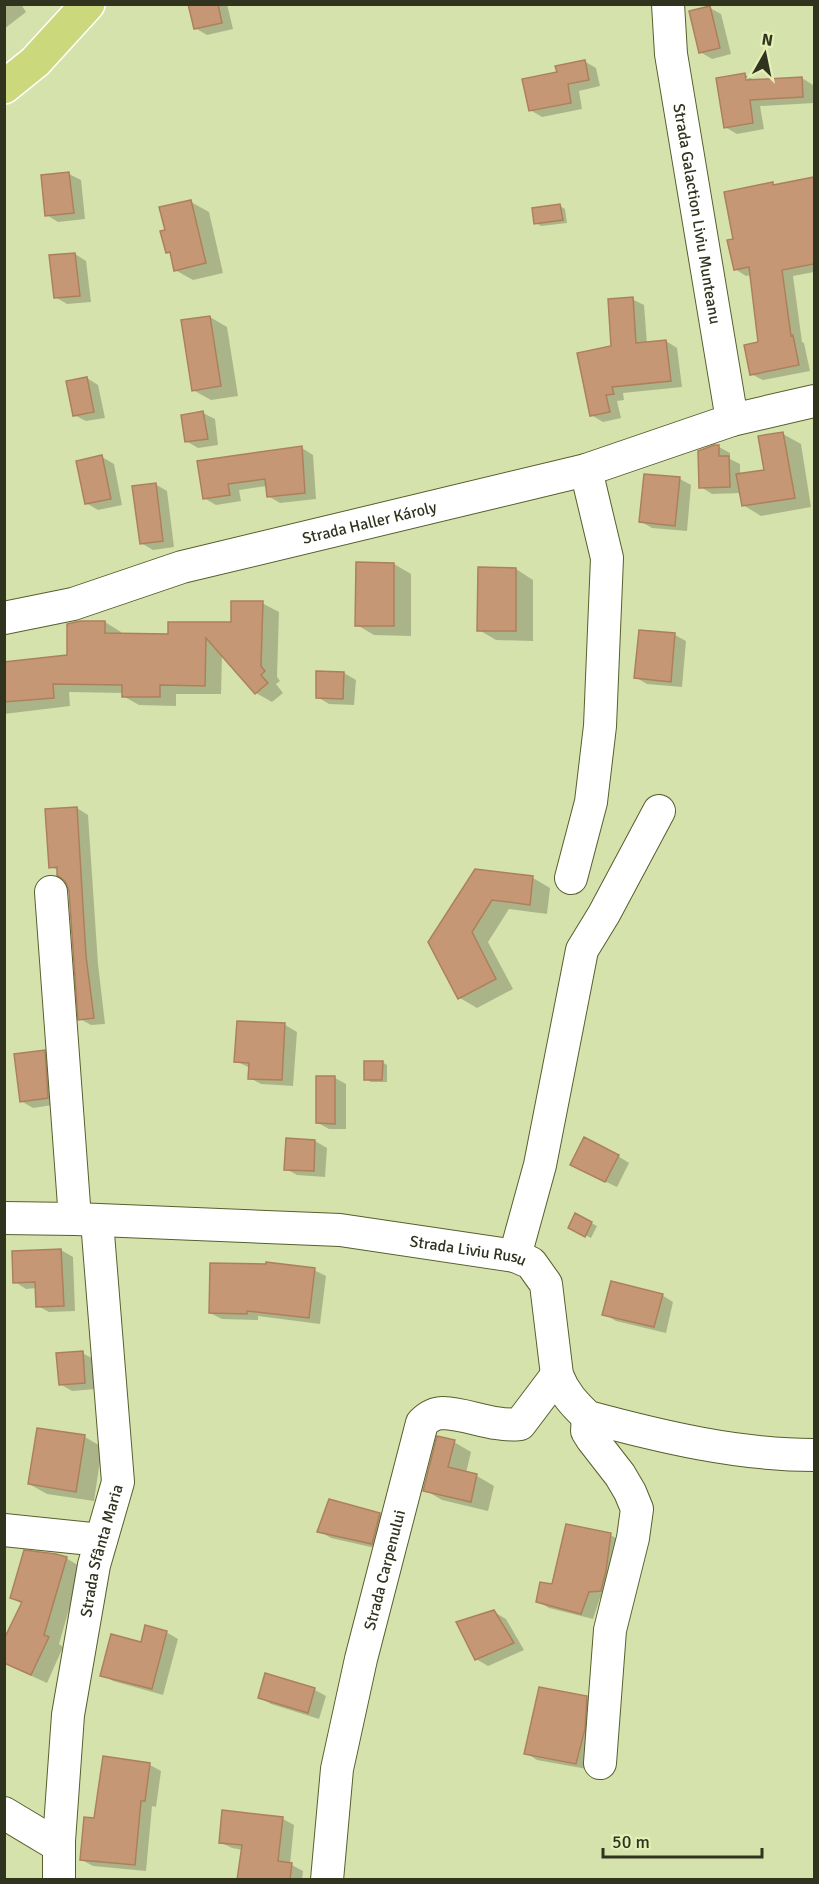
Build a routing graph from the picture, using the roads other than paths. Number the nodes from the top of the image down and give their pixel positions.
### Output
1 (88, 4) edge
2 (668, 4) edge
3 (4, 87) edge
4 (814, 401) edge
5 (732, 420) junction
6 (586, 470) junction
7 (4, 618) edge
8 (659, 811) dead end
9 (571, 878) dead end
10 (51, 892) dead end
11 (4, 1218) edge
12 (86, 1220) junction
13 (515, 1256) junction
14 (557, 1375) junction
15 (588, 1417) junction
16 (814, 1455) edge
17 (4, 1530) edge
18 (101, 1540) junction
19 (600, 1762) dead end
20 (4, 1813) edge
21 (59, 1846) junction
22 (59, 1880) edge
23 (327, 1880) edge

1 - 3 main road
2 - 5 street, Strada Galaction Liviu Munteanu
4 - 5 street, Strada Haller Károly
5 - 6 street, Strada Haller Károly
6 - 7 street, Strada Haller Károly
6 - 9 street
8 - 13 street
10 - 12 street, Strada Sfânta Maria
11 - 12 street, Strada Liviu Rusu
12 - 13 street, Strada Liviu Rusu
12 - 18 street, Strada Sfânta Maria
13 - 14 street, Strada Liviu Rusu
14 - 15 street, Strada Liviu Rusu
14 - 23 street, Strada Carpenului
15 - 16 street
15 - 19 street
17 - 18 street
18 - 21 street, Strada Sfânta Maria
20 - 21 street
21 - 22 street, Strada Sfânta Maria

